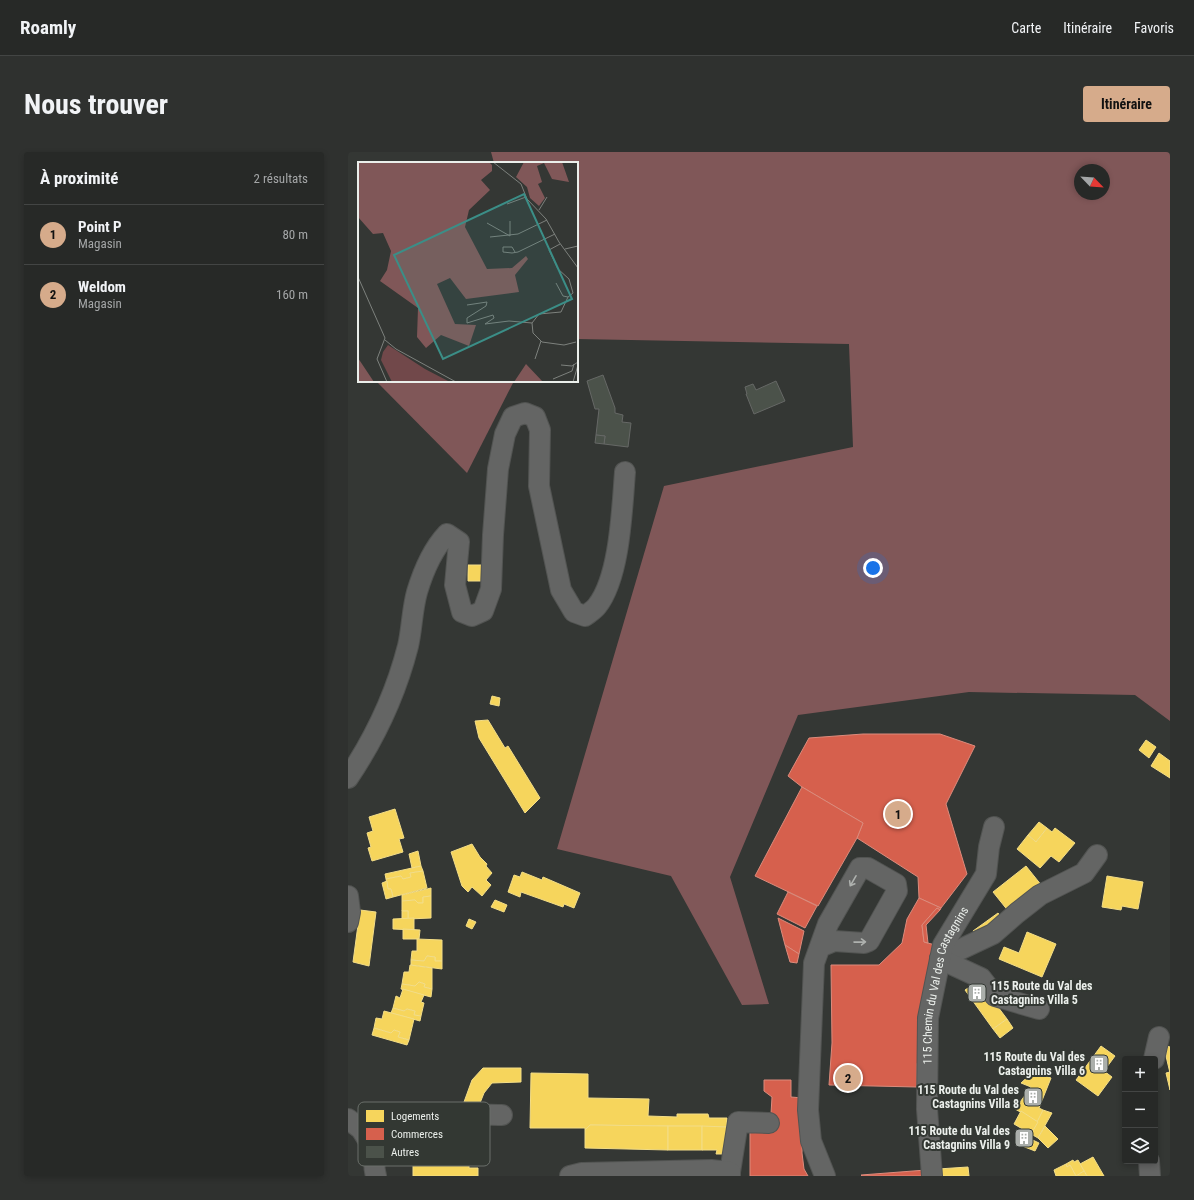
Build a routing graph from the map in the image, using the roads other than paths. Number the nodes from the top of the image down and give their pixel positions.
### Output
1 (625, 472) dead end
2 (348, 778) edge
3 (994, 827) dead end
4 (1097, 855) dead end
5 (348, 896) edge
6 (348, 922) edge
7 (822, 946) dead end
8 (940, 959) junction
9 (1039, 1009) dead end
10 (1159, 1037) dead end
11 (1155, 1056) edge
12 (490, 1115) edge
13 (502, 1115) dead end
14 (348, 1119) edge
15 (769, 1123) dead end
16 (358, 1127) edge
17 (1149, 1164) edge
18 (374, 1166) edge
19 (730, 1174) edge
20 (376, 1176) edge
21 (570, 1176) edge
22 (825, 1176) edge
23 (932, 1176) edge
24 (1150, 1176) edge

1 - 2 street
3 - 8 street, 115 Chemin du Val des Castagnins
4 - 8 street
5 - 6 street
7 - 22 street
8 - 9 street
8 - 23 street, 115 Chemin du Val des Castagnins
10 - 11 street
12 - 13 street
14 - 16 street
15 - 19 street
17 - 24 street
18 - 20 street
19 - 21 street

